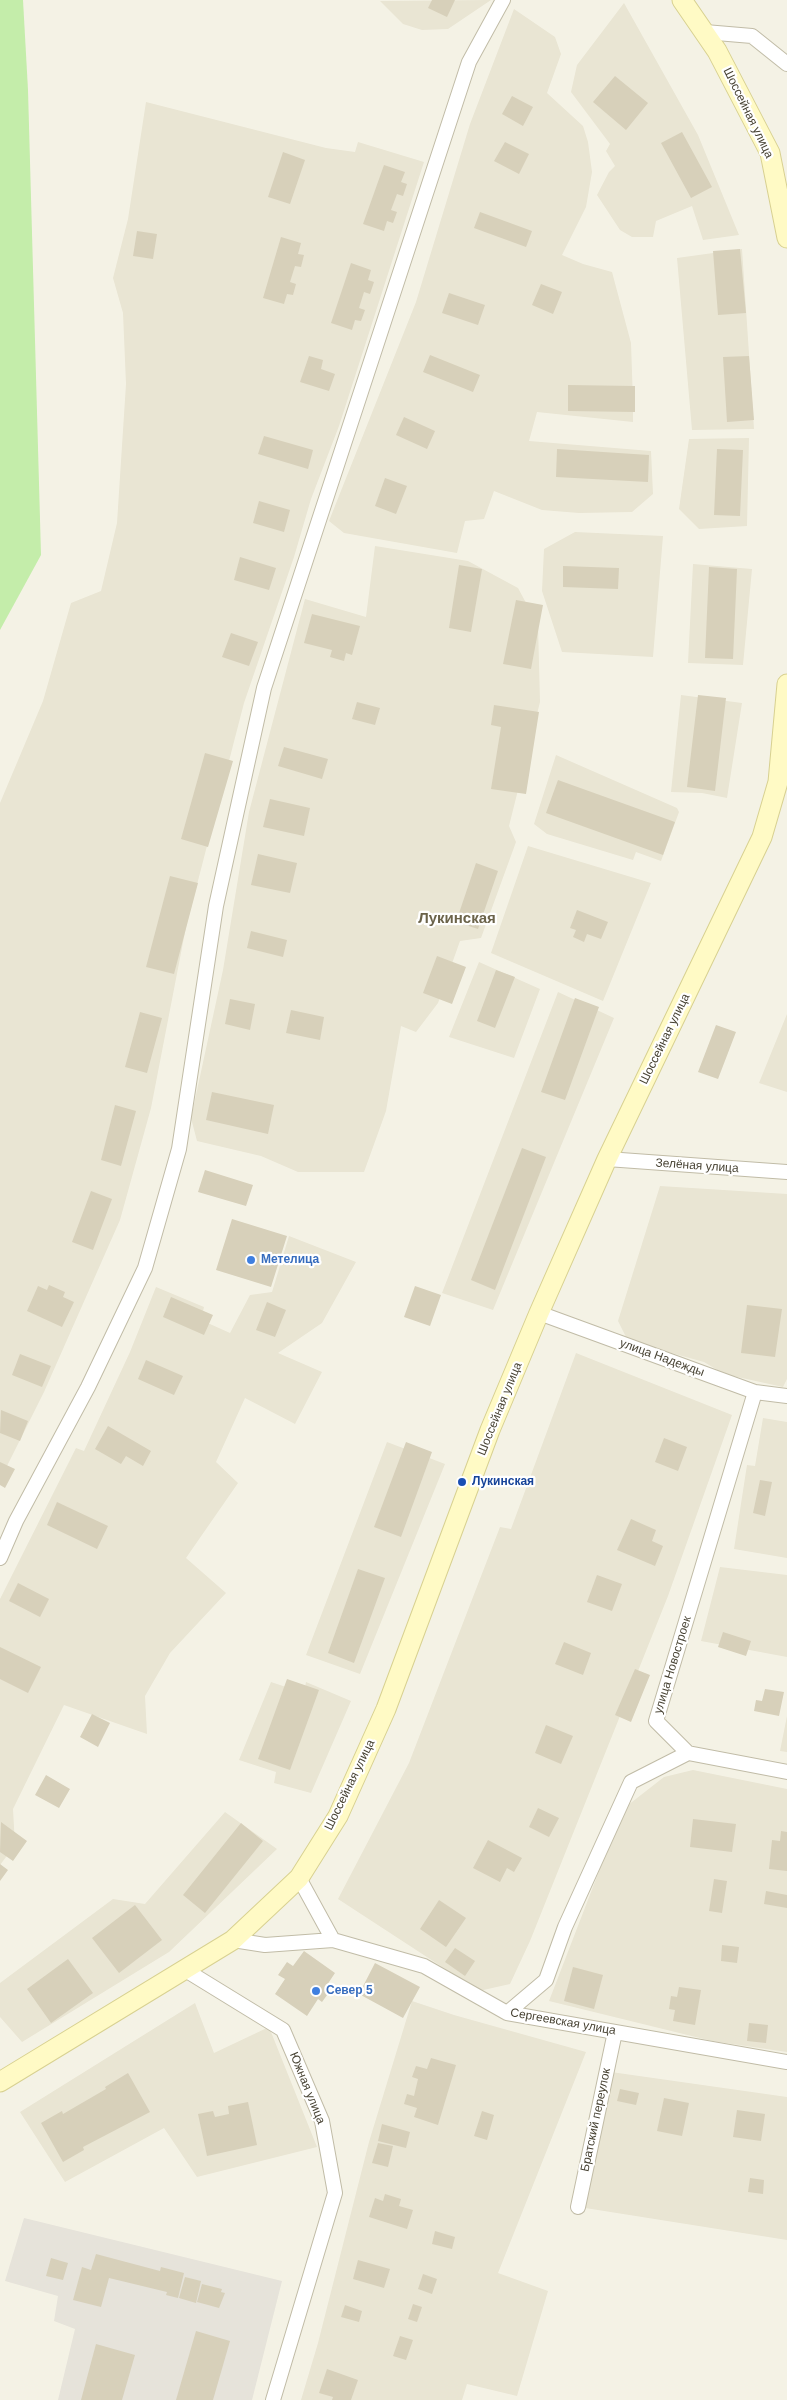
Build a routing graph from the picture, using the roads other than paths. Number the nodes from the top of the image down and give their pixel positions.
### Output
1 (504, 0) edge
2 (682, 0) edge
3 (705, 32) junction
4 (787, 64) edge
5 (787, 238) edge
6 (787, 684) edge
7 (606, 1159) junction
8 (787, 1172) edge
9 (539, 1313) junction
10 (755, 1392) junction
11 (787, 1396) edge
12 (0, 1558) edge
13 (688, 1753) junction
14 (787, 1772) edge
15 (299, 1878) junction
16 (233, 1940) junction
17 (334, 1940) junction
18 (187, 1971) junction
19 (507, 2013) junction
20 (615, 2032) junction
21 (787, 2062) edge
22 (0, 2082) edge
23 (578, 2207) dead end
24 (274, 2400) edge

1 - 12 street
2 - 3 main road, Шоссейная улица
3 - 4 street
3 - 5 main road, Шоссейная улица
6 - 7 main road, Шоссейная улица
7 - 8 street, Зелёная улица
7 - 9 main road, Шоссейная улица
9 - 10 street, улица Надежды
9 - 15 main road, Шоссейная улица
10 - 11 street, улица Надежды
10 - 13 street, улица Новостроек
13 - 14 street
13 - 19 street
15 - 16 main road, Шоссейная улица
15 - 17 street
16 - 17 street
16 - 18 main road, Шоссейная улица
17 - 19 street, Сергеевская улица
18 - 22 main road, Шоссейная улица
18 - 24 street, Южная улица
19 - 20 street, Сергеевская улица
20 - 21 street, Сергеевская улица
20 - 23 street, Братский переулок

